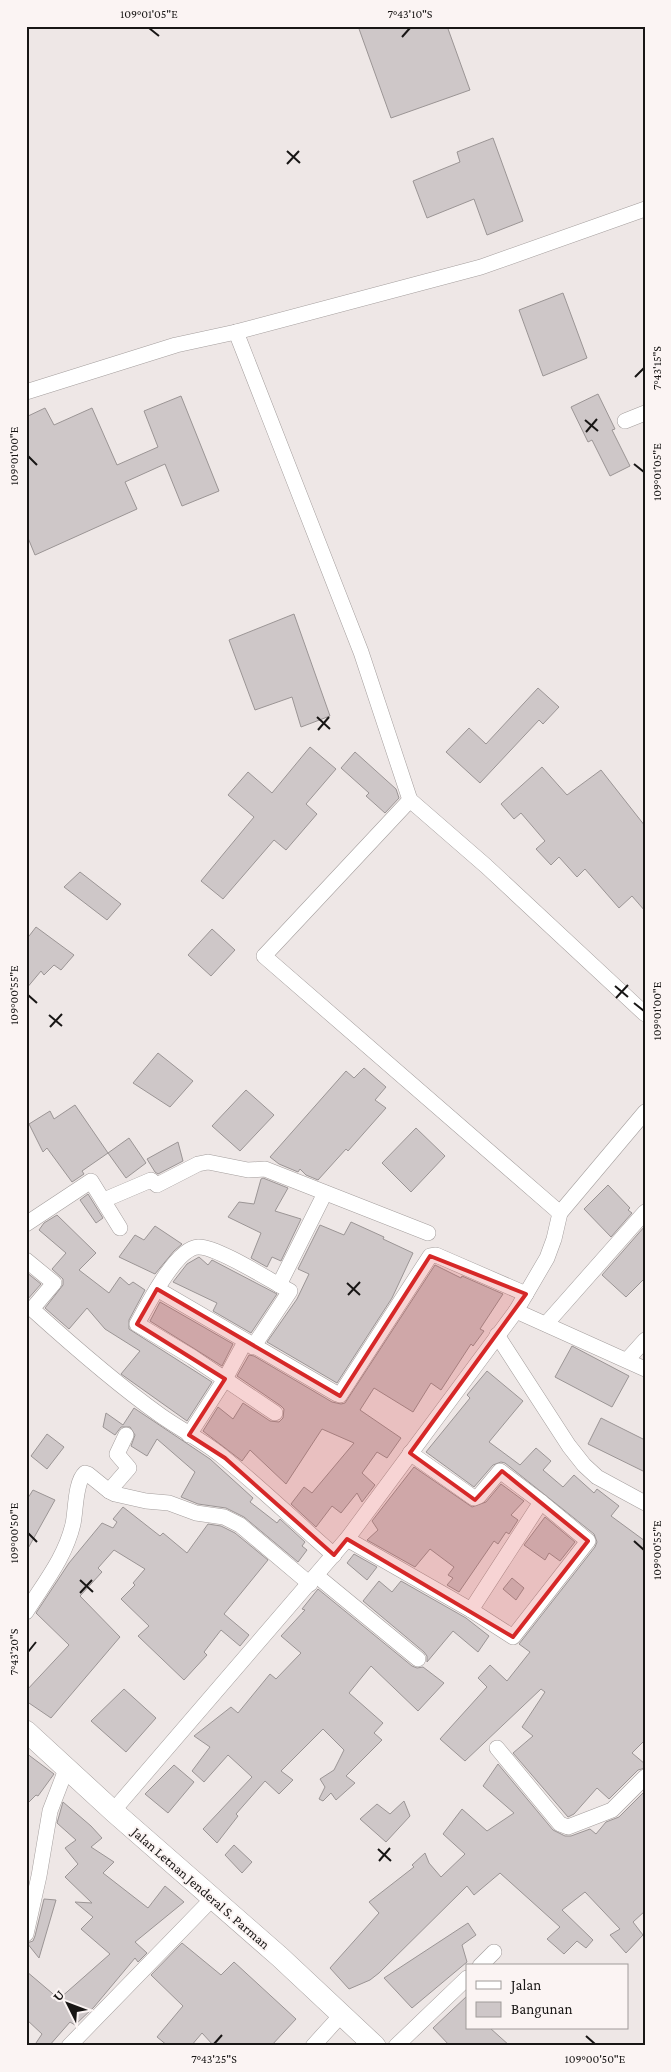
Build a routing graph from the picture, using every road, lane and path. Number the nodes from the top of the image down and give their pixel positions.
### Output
1 (645, 209) edge
2 (236, 332) junction
3 (26, 392) edge
4 (645, 413) edge
5 (625, 422) dead end
6 (410, 800) junction
7 (645, 1014) edge
8 (645, 1112) edge
9 (325, 1193) junction
10 (104, 1200) junction
11 (645, 1212) edge
12 (560, 1213) junction
13 (26, 1224) edge
14 (120, 1228) dead end
15 (428, 1232) dead end
16 (26, 1260) edge
17 (279, 1285) junction
18 (157, 1289) junction
19 (526, 1294) junction
20 (516, 1311) junction
21 (546, 1324) junction
22 (497, 1335) junction
23 (645, 1340) edge
24 (249, 1344) junction
25 (627, 1360) junction
26 (645, 1369) edge
27 (225, 1379) junction
28 (275, 1413) dead end
29 (189, 1434) junction
30 (126, 1435) dead end
31 (410, 1453) junction
32 (109, 1490) junction
33 (541, 1502) junction
34 (645, 1503) edge
35 (347, 1539) junction
36 (334, 1555) junction
37 (314, 1580) junction
38 (471, 1610) junction
39 (26, 1612) edge
40 (418, 1659) dead end
41 (26, 1731) edge
42 (497, 1748) dead end
43 (68, 1767) junction
44 (645, 1777) edge
45 (113, 1811) junction
46 (213, 1898) junction
47 (26, 1934) edge
48 (494, 1952) dead end
49 (482, 1964) edge
50 (466, 1979) edge
51 (342, 2014) junction
52 (69, 2046) edge
53 (313, 2046) edge
54 (375, 2046) edge
55 (396, 2046) edge

1 - 2 street
2 - 3 street
2 - 6 street
4 - 5 street
6 - 7 street
6 - 12 street
8 - 12 street
9 - 10 street
9 - 15 street
9 - 17 street
10 - 13 street
10 - 14 street
11 - 21 street
12 - 19 street
16 - 29 street
17 - 18 street
17 - 24 street
18 - 24 street
18 - 27 street
19 - 20 street
19 - 24 street
20 - 21 street
20 - 22 street
21 - 25 street
22 - 31 street
22 - 34 street
23 - 25 street
24 - 27 street
25 - 26 street
27 - 28 street
27 - 29 street
29 - 36 street
30 - 32 street
31 - 33 street
31 - 35 street
32 - 37 street
32 - 39 street
33 - 38 street
33 - 38 street
35 - 36 street
35 - 38 street
36 - 37 street
37 - 40 street
37 - 45 street
41 - 43 main road, Jalan Letnan Jenderal S. Parman
42 - 44 street
43 - 45 main road, Jalan Letnan Jenderal S. Parman
43 - 47 street
45 - 46 main road, Jalan Letnan Jenderal S. Parman
46 - 51 main road, Jalan Letnan Jenderal S. Parman
46 - 52 street
48 - 49 street
50 - 55 street
51 - 53 street
51 - 54 main road, Jalan Letnan Jenderal S. Parman

